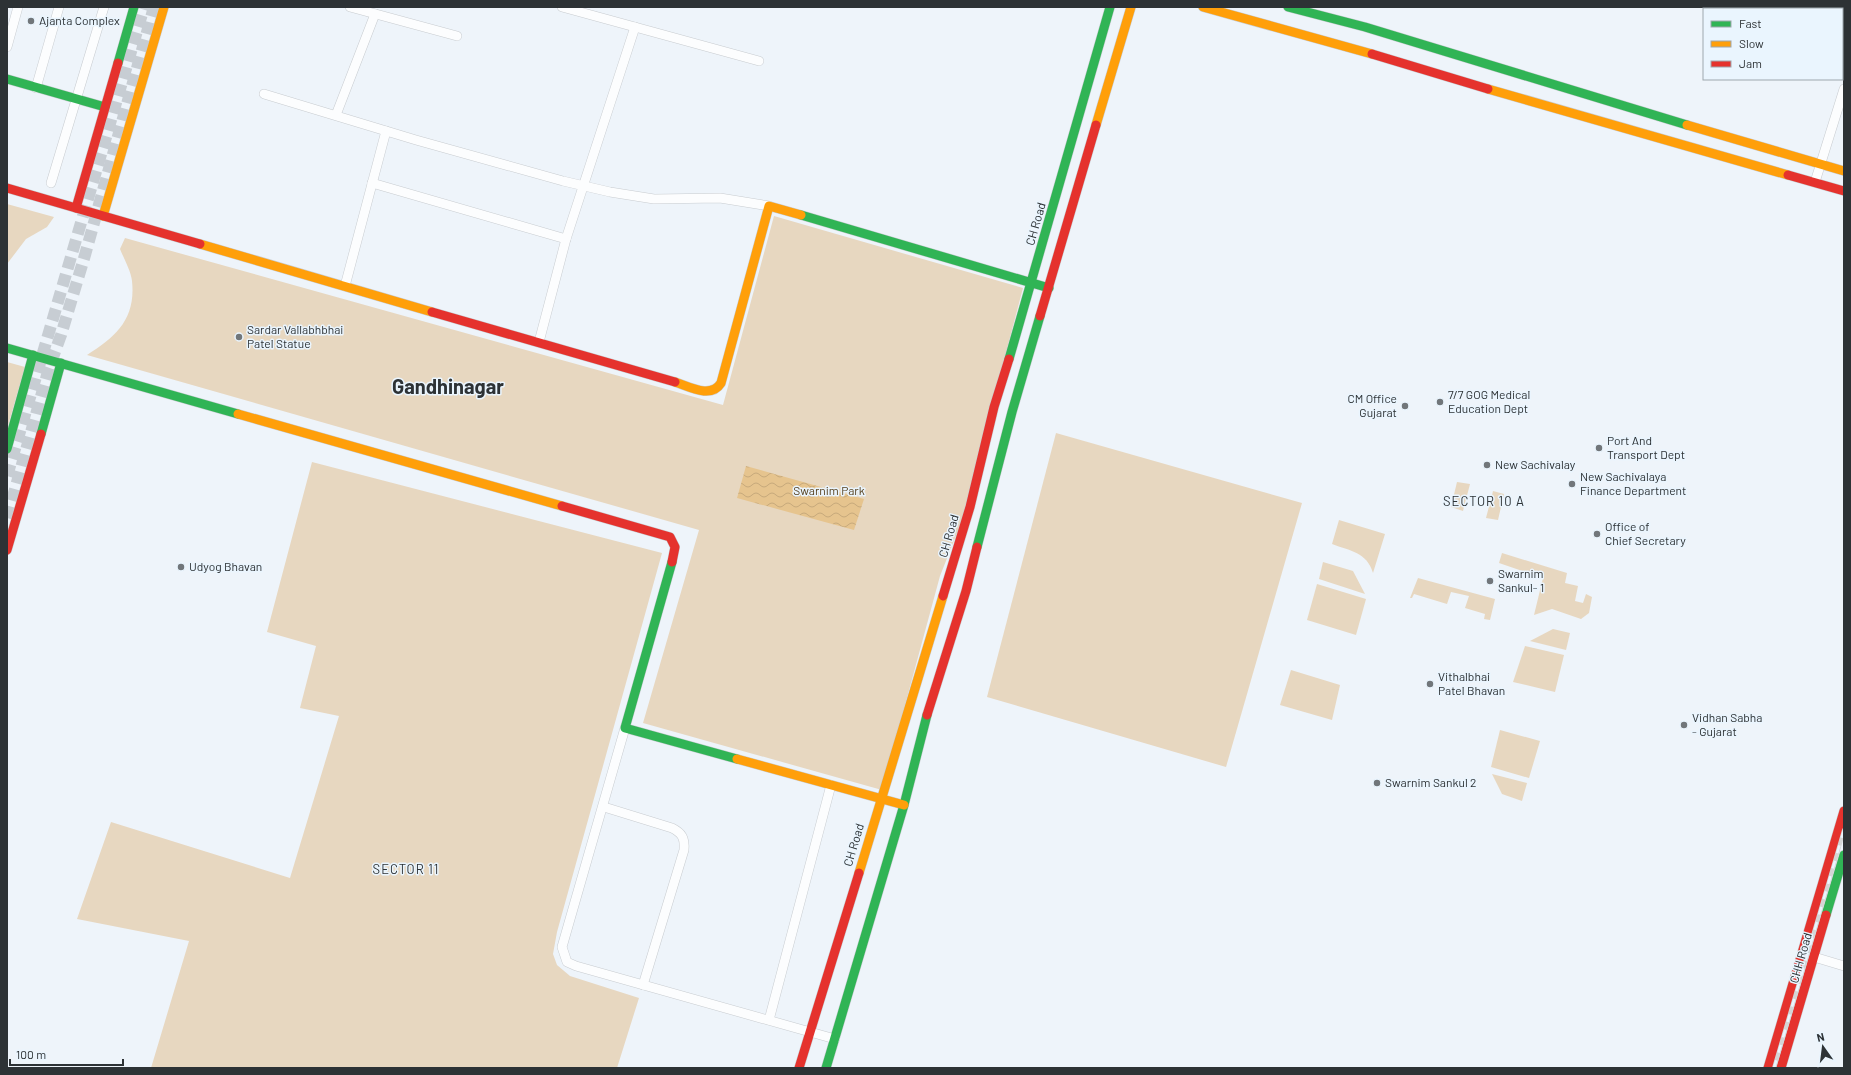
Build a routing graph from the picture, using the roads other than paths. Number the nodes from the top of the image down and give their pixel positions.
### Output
1 (18, 7) edge
2 (59, 7) edge
3 (104, 7) edge
4 (134, 7) edge
5 (164, 7) edge
6 (350, 7) edge
7 (562, 7) edge
8 (1110, 7) edge
9 (1131, 7) edge
10 (1203, 7) edge
11 (1288, 7) edge
12 (375, 14) junction
13 (635, 27) junction
14 (457, 36) dead end
15 (7, 46) edge
16 (759, 61) dead end
17 (7, 79) edge
18 (36, 88) junction
19 (1844, 89) edge
20 (264, 94) dead end
21 (77, 99) junction
22 (105, 107) junction
23 (336, 114) junction
24 (386, 131) junction
25 (1822, 164) junction
26 (1844, 171) edge
27 (1816, 182) junction
28 (51, 183) dead end
29 (372, 183) junction
30 (584, 186) junction
31 (7, 188) edge
32 (1844, 190) edge
33 (769, 206) junction
34 (76, 208) junction
35 (103, 216) junction
36 (566, 239) junction
37 (1032, 283) junction
38 (345, 286) junction
39 (1049, 288) junction
40 (539, 342) junction
41 (7, 348) edge
42 (33, 355) junction
43 (61, 363) junction
44 (7, 449) edge
45 (7, 550) edge
46 (625, 728) junction
47 (831, 785) junction
48 (880, 798) junction
49 (904, 805) junction
50 (604, 807) junction
51 (1844, 811) edge
52 (1844, 855) edge
53 (1821, 894) junction
54 (1832, 896) junction
55 (1814, 957) junction
56 (1844, 966) edge
57 (643, 985) junction
58 (768, 1020) junction
59 (810, 1032) junction
60 (835, 1039) junction
61 (799, 1068) edge
62 (826, 1068) edge
63 (1768, 1068) edge
64 (1781, 1068) edge

1 - 15 street
2 - 18 street
3 - 21 street
4 - 22 street
5 - 35 street
6 - 12 street
7 - 13 street
8 - 37 street, CH Road
9 - 39 street
10 - 27 street
11 - 25 street
12 - 14 street
12 - 23 street
13 - 16 street
13 - 30 street
17 - 18 street
18 - 21 street
19 - 25 street
20 - 23 street
21 - 22 street
21 - 28 street
22 - 34 street
23 - 24 street
24 - 29 street
24 - 30 street
25 - 26 street
25 - 27 street
27 - 32 street
29 - 36 street
29 - 38 street
30 - 33 street
30 - 36 street
31 - 34 street
33 - 37 street
33 - 40 street
34 - 35 street
35 - 38 street
36 - 40 street
37 - 39 street
37 - 48 street, CH Road
38 - 40 street
39 - 49 street
41 - 42 street
42 - 43 street
42 - 44 street
43 - 45 street
43 - 46 street
46 - 47 street
46 - 50 street
47 - 48 street
47 - 58 street
48 - 49 street
48 - 59 street, CH Road
49 - 60 street
50 - 57 street
50 - 57 street
51 - 53 street
52 - 54 street, CHH Road
53 - 54 street
53 - 63 street
54 - 55 street, CHH Road
55 - 56 street
55 - 64 street, CHH Road
57 - 58 street
58 - 59 street
59 - 60 street
59 - 61 street, CH Road
60 - 62 street

